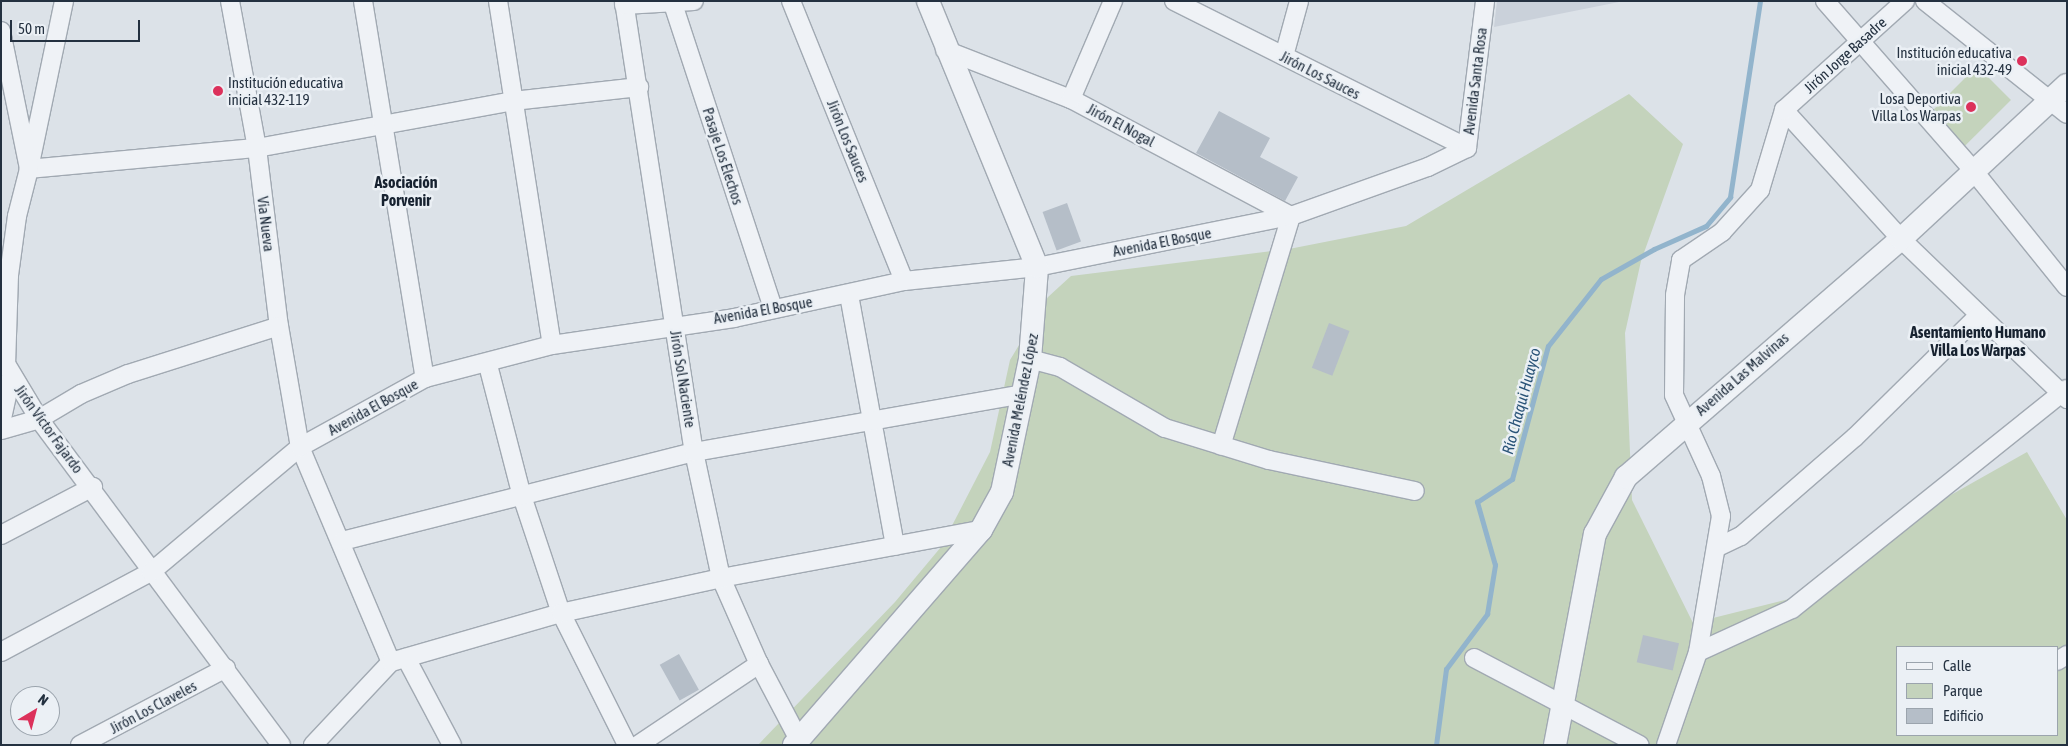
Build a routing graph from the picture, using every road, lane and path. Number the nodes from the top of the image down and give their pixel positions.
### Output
1 (64, 1) edge
2 (230, 1) edge
3 (363, 1) edge
4 (498, 1) edge
5 (694, 1) edge
6 (791, 1) edge
7 (928, 1) edge
8 (1113, 1) edge
9 (1174, 1) edge
10 (1299, 1) edge
11 (1484, 1) edge
12 (1825, 1) edge
13 (1905, 1) edge
14 (1925, 1) edge
15 (624, 3) edge
16 (673, 4) junction
17 (1, 32) edge
18 (1861, 41) junction
19 (945, 50) junction
20 (1284, 56) junction
21 (2067, 85) edge
22 (640, 87) junction
23 (1071, 98) junction
24 (2048, 101) junction
25 (514, 102) junction
26 (1784, 110) junction
27 (2067, 114) edge
28 (384, 124) junction
29 (257, 148) junction
30 (1467, 148) junction
31 (1428, 167) joint
32 (29, 169) junction
33 (1972, 169) junction
34 (1291, 216) junction
35 (9, 217) edge
36 (1900, 239) junction
37 (1036, 267) junction
38 (904, 280) junction
39 (2067, 287) edge
40 (850, 295) junction
41 (773, 308) junction
42 (1979, 315) junction
43 (674, 324) junction
44 (279, 326) junction
45 (552, 345) junction
46 (1030, 359) junction
47 (488, 364) junction
48 (11, 377) junction
49 (425, 378) junction
50 (2065, 393) edge
51 (1024, 394) junction
52 (871, 418) junction
53 (39, 419) junction
54 (1, 423) edge
55 (1684, 424) junction
56 (1, 430) edge
57 (1221, 446) junction
58 (300, 447) junction
59 (694, 452) junction
60 (93, 488) junction
61 (1415, 491) dead end
62 (522, 496) junction
63 (981, 530) junction
64 (1, 535) edge
65 (342, 541) junction
66 (896, 546) junction
67 (1718, 548) junction
68 (151, 572) junction
69 (721, 578) junction
70 (561, 613) junction
71 (1, 652) edge
72 (1698, 652) junction
73 (1474, 658) dead end
74 (398, 660) junction
75 (759, 664) junction
76 (226, 668) junction
77 (1564, 704) junction
78 (797, 742) edge
79 (80, 745) edge
80 (281, 745) edge
81 (313, 745) edge
82 (452, 745) edge
83 (627, 745) edge
84 (638, 745) edge
85 (1555, 745) edge
86 (1640, 745) edge
87 (1666, 745) edge

1 - 32 street
2 - 29 street, Via Nueva
3 - 28 street
4 - 25 street
5 - 16 street
6 - 38 street, Jirón Los Sauces
7 - 19 street, Avenida Meléndez López
8 - 23 street
9 - 20 street, Jirón Los Sauces
10 - 20 street
11 - 30 street, Avenida Santa Rosa
12 - 18 street
13 - 18 street, Jirón Jorge Basadre
14 - 24 street
15 - 16 street
15 - 22 street, Jirón Sol Naciente
16 - 41 street, Pasaje Los Elechos
17 - 32 street, Jirón Víctor Fajardo
18 - 26 street, Jirón Jorge Basadre
18 - 33 street
19 - 23 street, Jirón El Nogal
19 - 37 street, Avenida Meléndez López
20 - 30 street, Jirón Los Sauces
21 - 24 street, Avenida Las Malvinas
22 - 25 street
22 - 43 street, Jirón Sol Naciente
23 - 34 street, Jirón El Nogal
24 - 27 street
24 - 33 street, Avenida Las Malvinas
25 - 28 street
25 - 45 street
26 - 36 street
26 - 55 street
28 - 29 street
28 - 49 street
29 - 32 street
29 - 44 street, Via Nueva
30 - 31 street, Avenida Santa Rosa
31 - 34 street, Avenida El Bosque
32 - 35 street, Jirón Víctor Fajardo
33 - 36 street, Avenida Las Malvinas
33 - 39 street
34 - 37 street, Avenida El Bosque
34 - 57 street
35 - 48 street, Jirón Víctor Fajardo
36 - 42 street
36 - 55 street, Avenida Las Malvinas
37 - 38 street, Avenida El Bosque
37 - 46 street, Avenida Meléndez López
38 - 40 street, Avenida El Bosque
40 - 41 street, Avenida El Bosque
40 - 52 street
41 - 43 street, Avenida El Bosque
42 - 50 street
42 - 67 street
43 - 45 street, Avenida El Bosque
43 - 59 street, Jirón Sol Naciente
44 - 53 street
44 - 58 street, Via Nueva
45 - 47 street, Avenida El Bosque
46 - 51 street, Avenida Meléndez López
46 - 57 street
47 - 49 street, Avenida El Bosque
47 - 62 street
48 - 53 street, Jirón Víctor Fajardo
48 - 54 street
49 - 58 street, Avenida El Bosque
50 - 72 street
51 - 52 street
51 - 63 street, Avenida Meléndez López
52 - 59 street
52 - 66 street
53 - 56 street
53 - 60 street, Jirón Víctor Fajardo
55 - 67 street
55 - 77 street, Avenida Las Malvinas
57 - 61 street
58 - 65 street, Via Nueva
58 - 68 street, Avenida El Bosque
59 - 62 street
59 - 69 street, Jirón Sol Naciente
60 - 64 street
60 - 68 street, Jirón Víctor Fajardo
62 - 65 street
62 - 70 street
63 - 66 street
63 - 78 street, Avenida Meléndez López
65 - 74 street, Via Nueva
66 - 69 street
67 - 72 street
68 - 71 street, Avenida El Bosque
68 - 76 street, Jirón Víctor Fajardo
69 - 70 street
69 - 75 street, Jirón Sol Naciente
70 - 74 street
70 - 83 street
72 - 87 street
73 - 77 street
74 - 81 street
74 - 82 street, Via Nueva
75 - 78 street, Jirón Sol Naciente
75 - 84 street
76 - 79 street, Jirón Los Claveles
76 - 80 street, Jirón Víctor Fajardo
77 - 85 street, Avenida Las Malvinas
77 - 86 street

